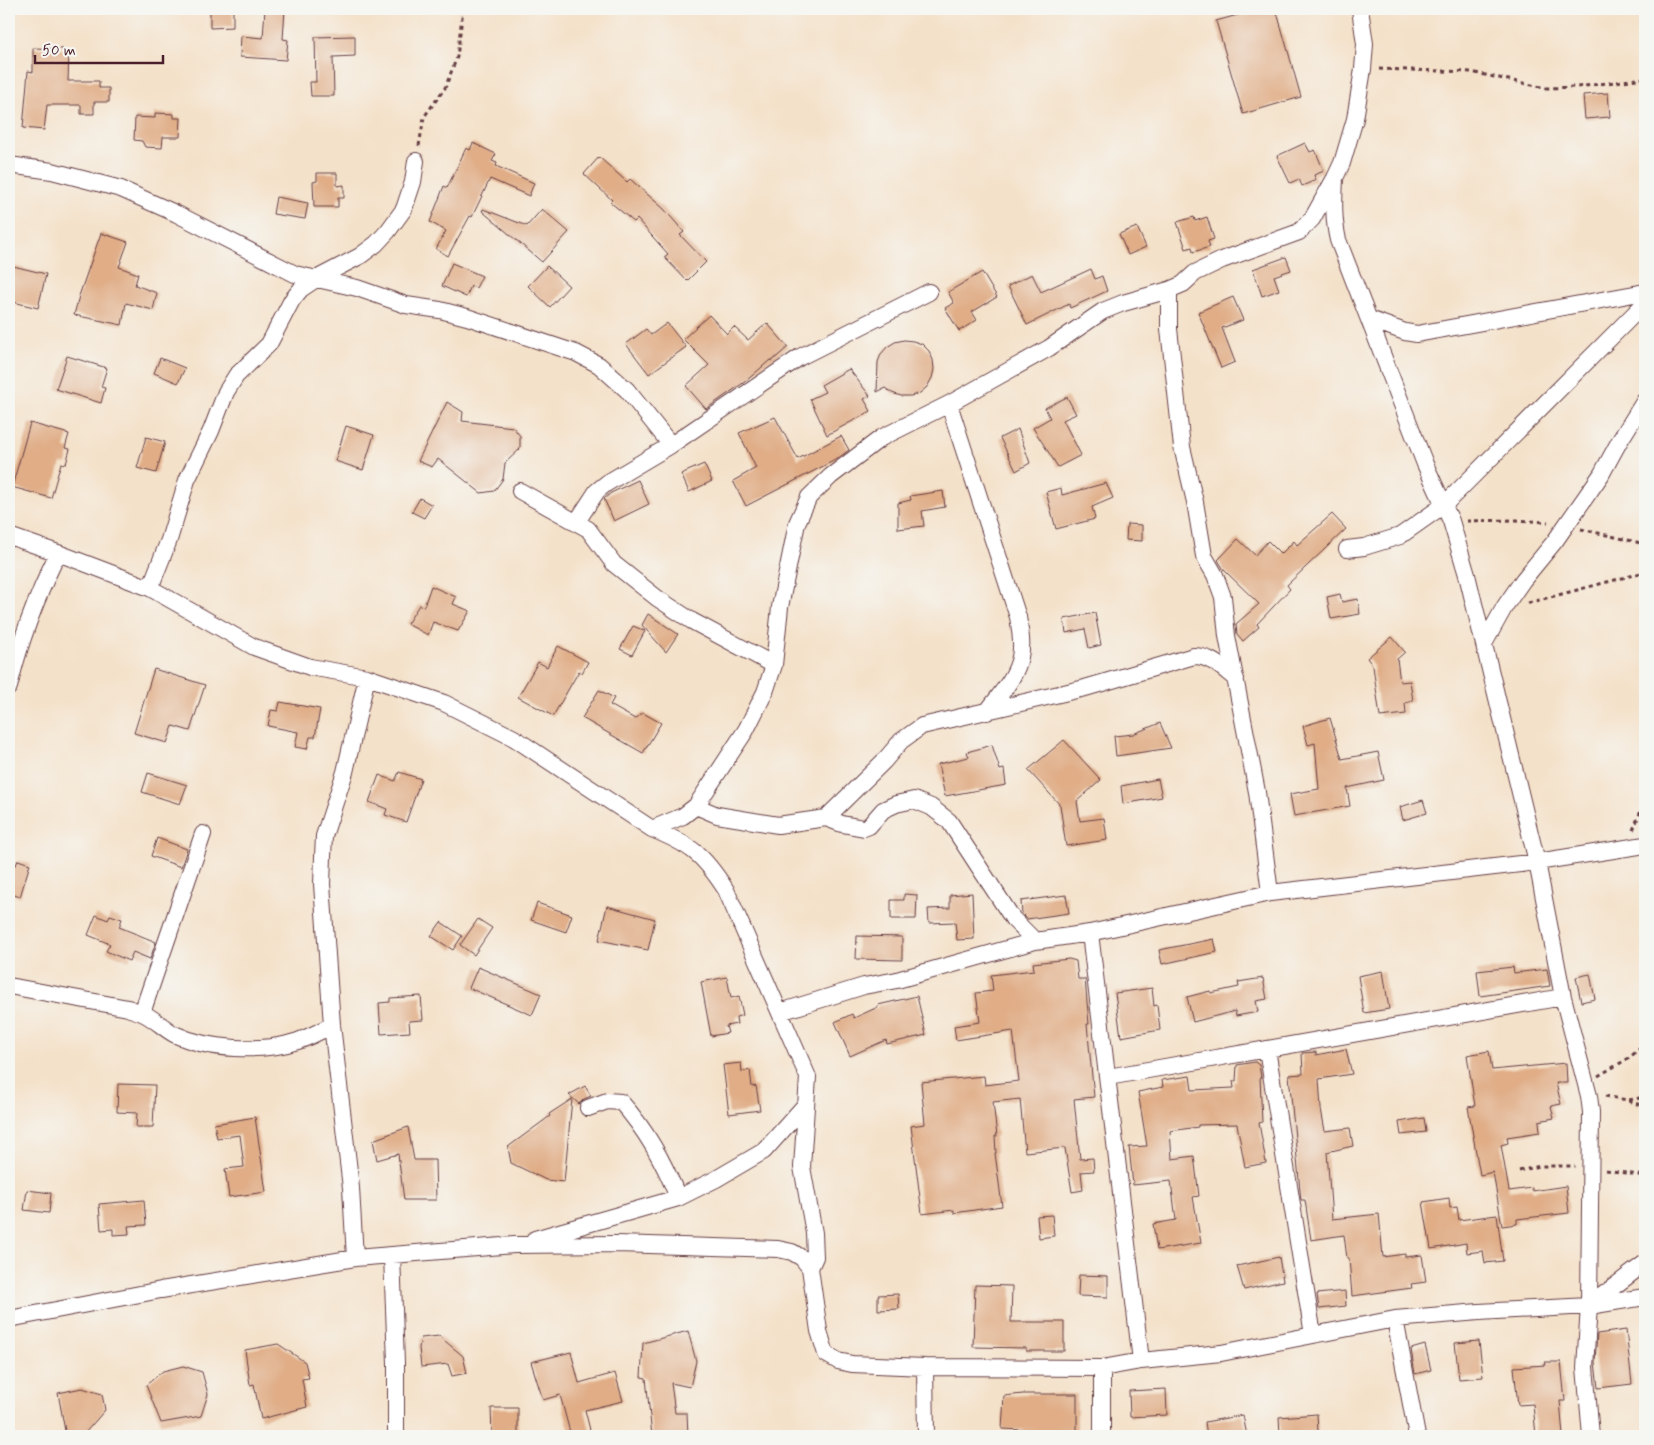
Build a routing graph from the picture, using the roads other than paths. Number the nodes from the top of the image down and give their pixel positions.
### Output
1 (1360, 9) edge
2 (416, 161) road end
3 (9, 165) edge
4 (1335, 178) junction
5 (316, 279) junction
6 (1169, 290) junction
7 (929, 292) dead end
8 (1645, 292) edge
9 (1645, 303) edge
10 (1369, 319) junction
11 (1645, 400) edge
12 (949, 404) junction
13 (670, 445) junction
14 (520, 491) dead end
15 (1444, 505) junction
16 (576, 523) junction
17 (9, 536) edge
18 (1347, 549) dead end
19 (58, 553) junction
20 (150, 588) junction
21 (1485, 642) junction
22 (774, 665) junction
23 (367, 677) junction
24 (1236, 679) junction
25 (9, 687) edge
26 (987, 712) junction
27 (696, 806) junction
28 (826, 818) junction
29 (652, 829) junction
30 (203, 834) dead end
31 (1645, 845) edge
32 (1536, 862) junction
33 (1270, 893) junction
34 (1090, 933) junction
35 (1036, 941) junction
36 (9, 986) edge
37 (1563, 997) junction
38 (780, 1012) junction
39 (142, 1013) junction
40 (332, 1025) junction
41 (1267, 1049) junction
42 (1108, 1077) junction
43 (806, 1104) junction
44 (588, 1108) dead end
45 (678, 1198) junction
46 (514, 1245) junction
47 (392, 1255) junction
48 (355, 1258) junction
49 (1645, 1263) edge
50 (810, 1268) junction
51 (1645, 1297) edge
52 (1589, 1306) junction
53 (9, 1319) edge
54 (1395, 1319) junction
55 (1314, 1335) junction
56 (1142, 1361) junction
57 (925, 1367) junction
58 (1102, 1368) junction
59 (396, 1436) edge
60 (926, 1436) edge
61 (1102, 1436) edge
62 (1417, 1436) edge
63 (1591, 1436) edge

1 - 4 street
2 - 5 street
3 - 5 street
4 - 6 street
4 - 10 street
5 - 13 street
5 - 20 street
6 - 12 street
6 - 24 street
7 - 13 street
8 - 10 street
9 - 15 street
10 - 15 street
11 - 21 street
12 - 22 street
12 - 26 street
13 - 16 street
14 - 16 street
15 - 18 street
15 - 21 street
16 - 22 street
17 - 19 street
19 - 20 street
19 - 25 street
20 - 23 street
21 - 32 street
22 - 27 street
23 - 29 street
23 - 40 street
24 - 26 street
24 - 33 street
26 - 28 street
27 - 28 street
27 - 29 street
28 - 35 street
29 - 38 street
30 - 39 street
31 - 32 street
32 - 33 street
32 - 37 street
33 - 34 street
34 - 35 street
34 - 42 street
35 - 38 street
36 - 39 street
37 - 41 street
37 - 52 street
38 - 43 street
39 - 40 street
40 - 48 street
41 - 42 street
41 - 55 street
42 - 56 street
43 - 45 street
43 - 50 street
44 - 45 street
45 - 46 street
46 - 47 street
46 - 50 street
47 - 48 street
47 - 59 street
48 - 53 street
49 - 52 street
50 - 57 street
51 - 52 street
52 - 54 street
52 - 63 street
54 - 55 street
54 - 62 street
55 - 56 street
56 - 58 street
57 - 58 street
57 - 60 street
58 - 61 street

